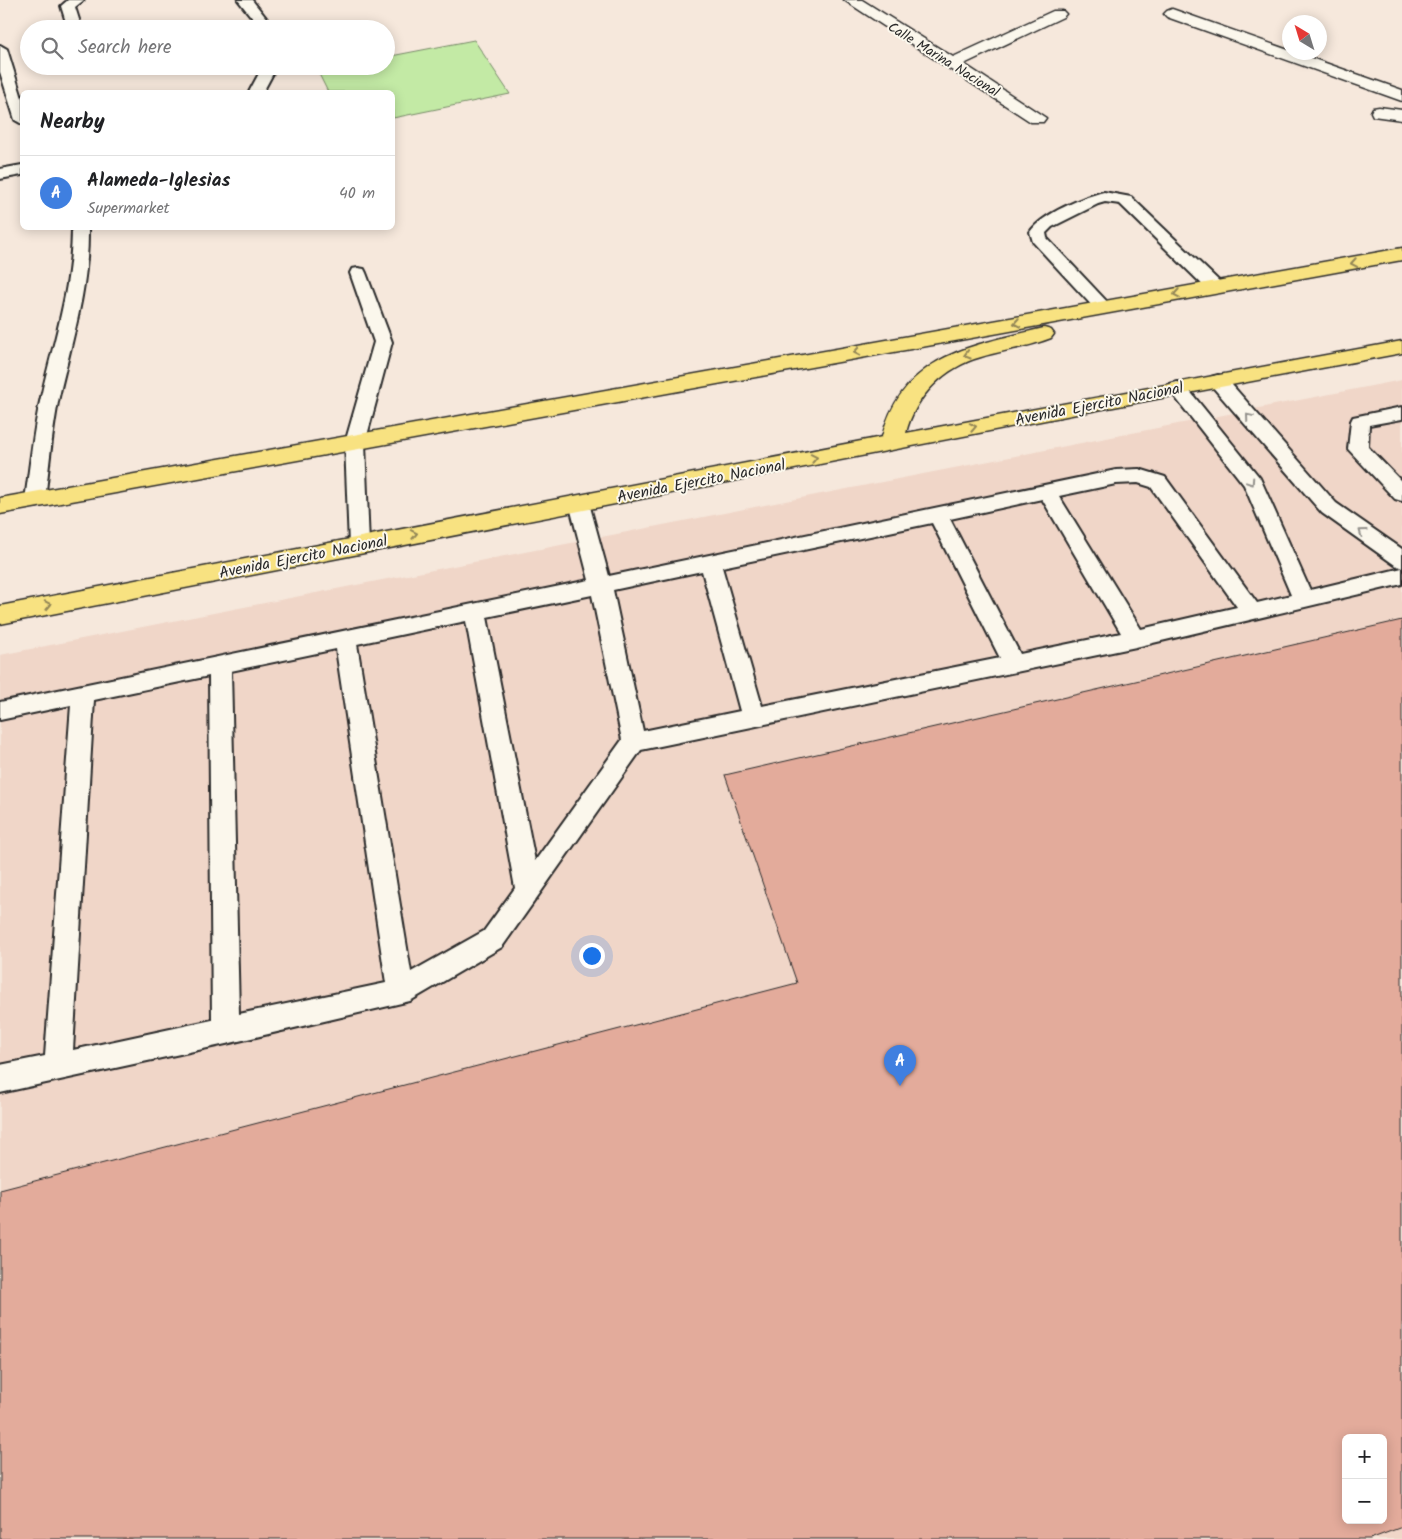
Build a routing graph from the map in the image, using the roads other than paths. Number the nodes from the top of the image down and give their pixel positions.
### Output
1 (77, 0) edge
2 (245, 0) edge
3 (852, 0) edge
4 (1058, 14) dead end
5 (1172, 14) dead end
6 (72, 20) edge
7 (261, 20) edge
8 (0, 49) edge
9 (952, 64) junction
10 (265, 75) edge
11 (257, 90) edge
12 (1402, 96) edge
13 (1379, 112) dead end
14 (20, 114) edge
15 (1402, 115) edge
16 (1037, 118) dead end
17 (20, 170) edge
18 (0, 174) edge
19 (80, 230) edge
20 (1402, 254) edge
21 (358, 273) dead end
22 (1215, 287) junction
23 (1103, 307) junction
24 (1049, 317) junction
25 (1402, 347) edge
26 (1218, 381) junction
27 (1177, 388) junction
28 (1402, 413) edge
29 (355, 443) junction
30 (892, 443) junction
31 (1047, 492) junction
32 (1402, 494) edge
33 (35, 500) junction
34 (579, 503) junction
35 (0, 506) edge
36 (938, 515) junction
37 (359, 545) junction
38 (1402, 560) edge
39 (710, 563) junction
40 (1402, 576) edge
41 (602, 586) junction
42 (1304, 600) junction
43 (475, 612) junction
44 (1252, 612) junction
45 (0, 615) edge
46 (346, 639) junction
47 (1136, 639) junction
48 (1014, 664) junction
49 (220, 665) junction
50 (82, 694) junction
51 (0, 711) edge
52 (754, 718) junction
53 (634, 742) junction
54 (528, 891) junction
55 (401, 992) junction
56 (226, 1031) junction
57 (58, 1067) junction
58 (0, 1079) edge

1 - 6 lane
2 - 7 lane
3 - 9 street, Calle Marina Nacional
4 - 9 street
5 - 12 street
8 - 14 lane
9 - 16 street, Calle Marina Nacional
10 - 11 lane
13 - 15 street
17 - 18 lane
19 - 33 lane
20 -> 22 main road
21 - 29 lane
22 -> 23 main road
22 - 23 lane
23 - 24 main road
24 -> 29 main road
24 -> 30 main road
25 - 26 main road, Avenida Ejercito Nacional
26 - 27 main road, Avenida Ejercito Nacional
38 -> 26 lane
30 -> 27 main road, Avenida Ejercito Nacional
27 -> 42 lane
28 - 32 lane
29 - 33 main road
29 - 37 lane
34 -> 30 main road, Avenida Ejercito Nacional
31 - 36 lane
31 - 44 lane
31 - 47 lane
33 - 35 main road
37 -> 34 main road, Avenida Ejercito Nacional
34 - 41 lane
36 - 39 lane
36 - 48 lane
45 -> 37 main road, Avenida Ejercito Nacional
39 - 41 lane
39 - 52 lane
40 - 42 lane
41 - 43 lane
41 - 53 lane
42 - 44 lane
43 - 46 lane
43 - 54 lane
44 - 47 lane
46 - 49 lane
46 - 55 lane
47 - 48 lane
48 - 52 lane
49 - 50 lane
49 - 56 lane
50 - 51 lane
50 - 57 lane
52 - 53 lane
53 - 54 lane
54 - 55 lane
55 - 56 lane
56 - 57 lane
57 - 58 lane

